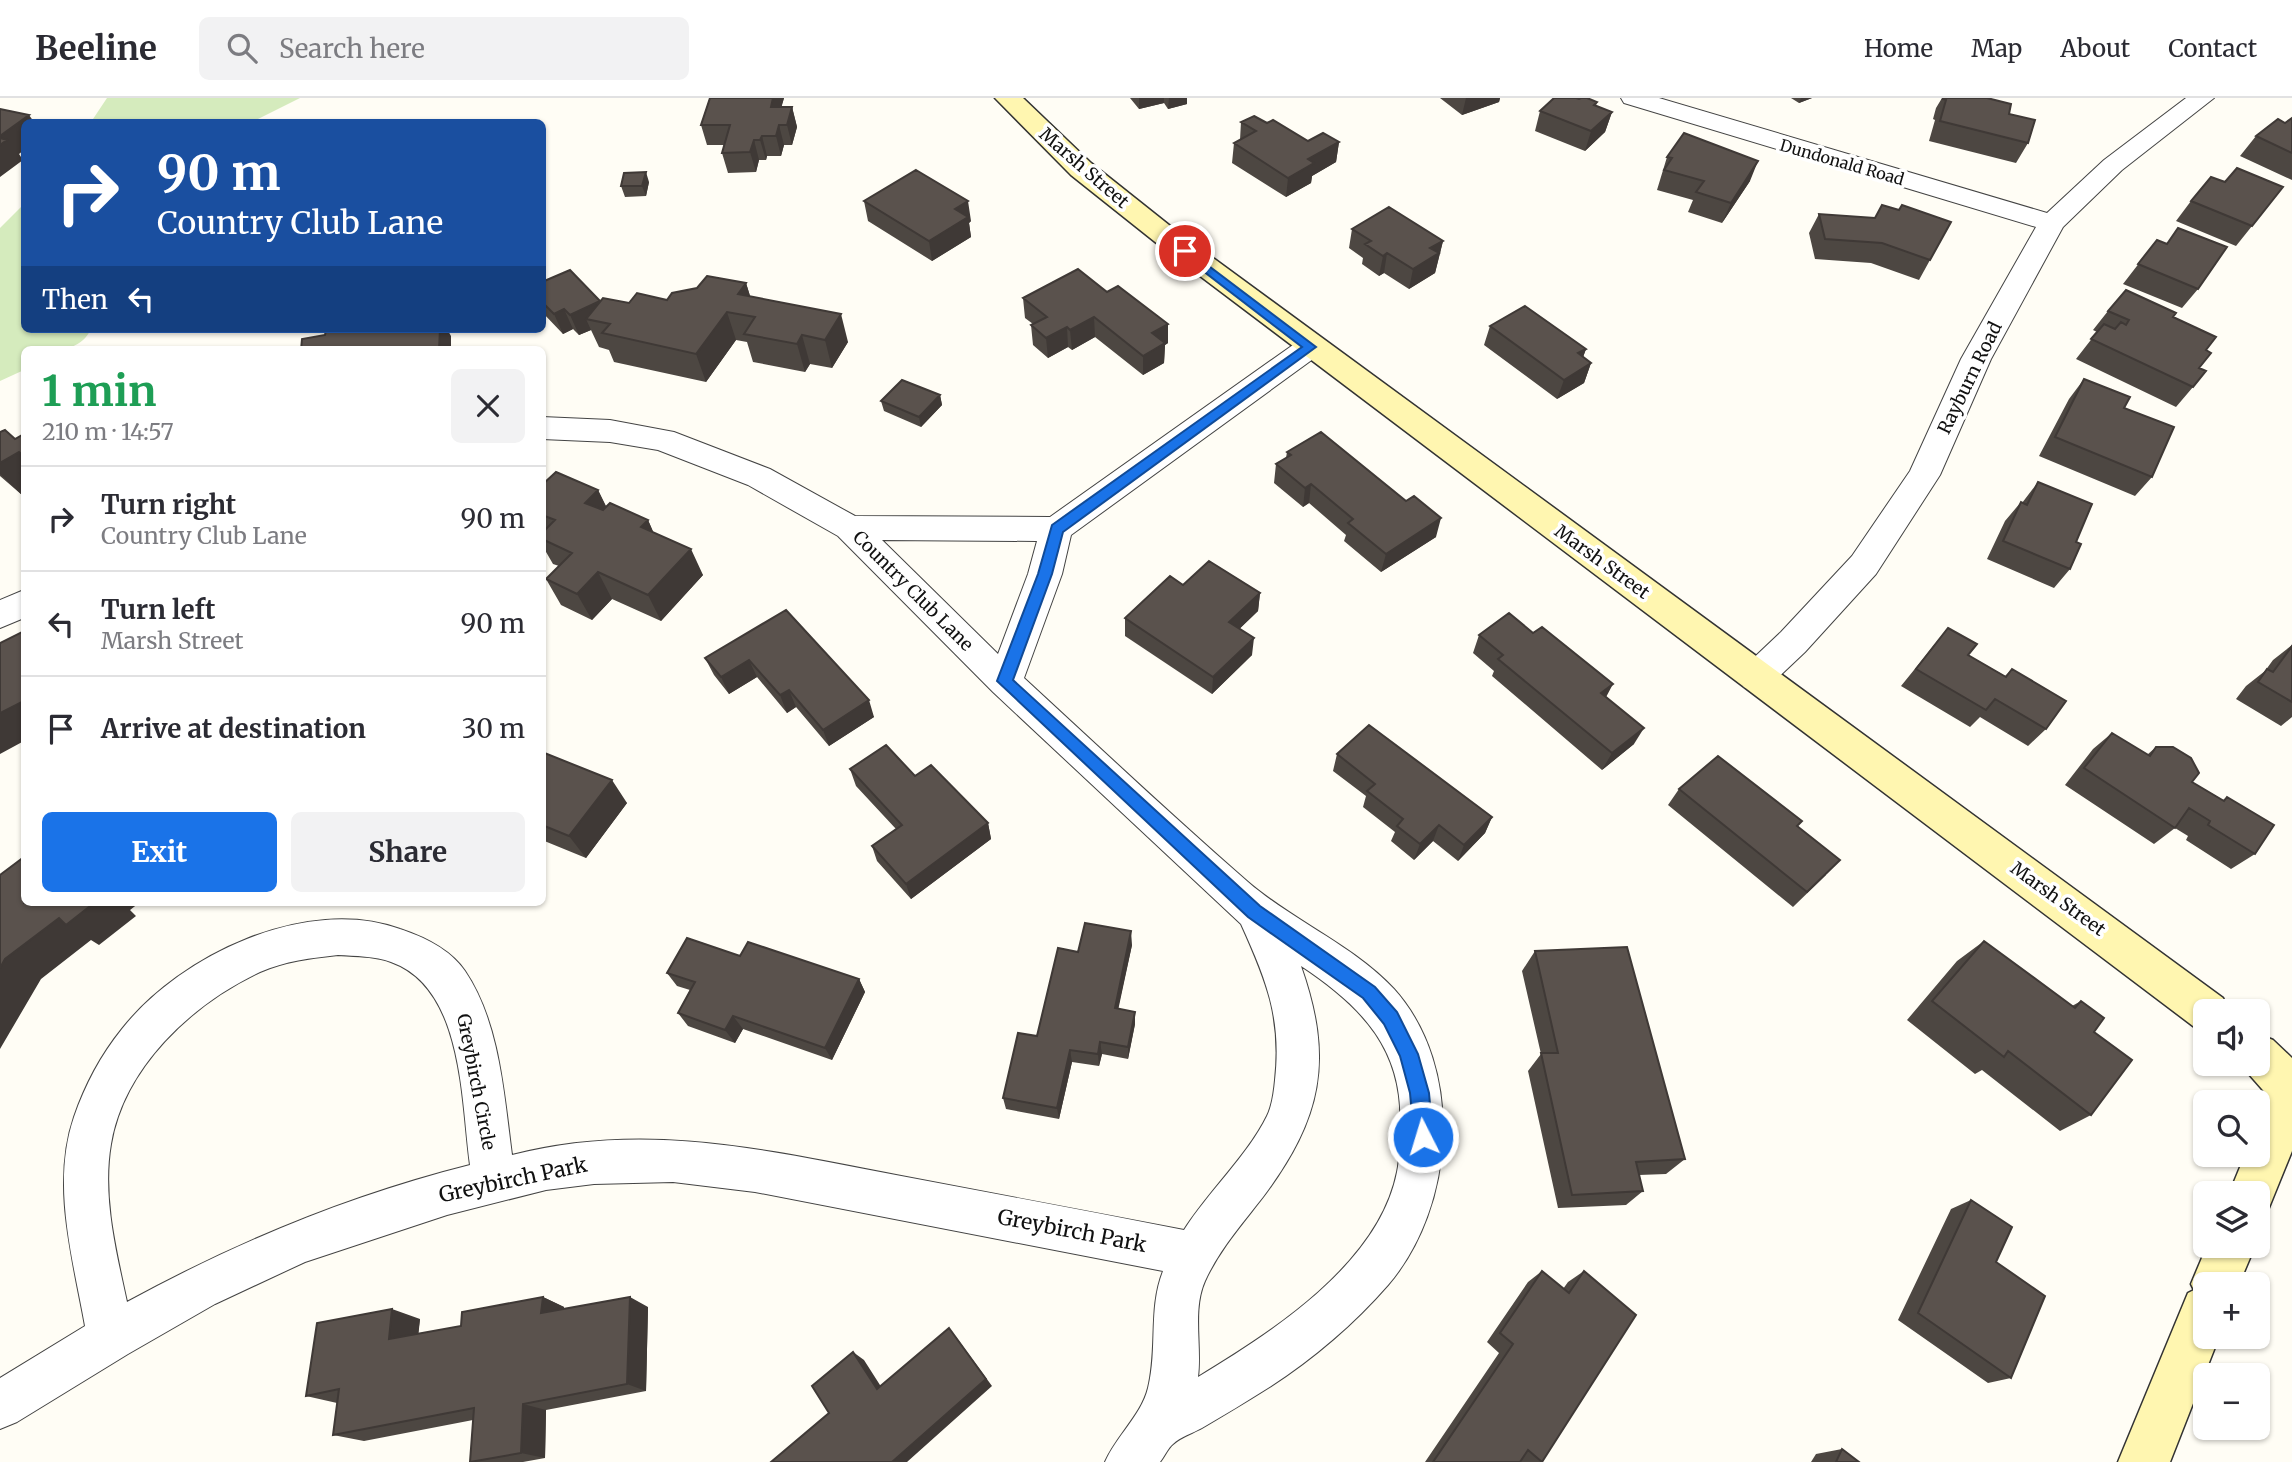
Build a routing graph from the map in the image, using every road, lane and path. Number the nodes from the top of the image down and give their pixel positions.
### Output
1 (1008, 98) edge
2 (1633, 98) edge
3 (2202, 98) edge
4 (2052, 223) junction
5 (1310, 347) junction
6 (546, 428) edge
7 (849, 528) junction
8 (1056, 529) junction
9 (21, 604) edge
10 (0, 615) edge
11 (1756, 677) junction
12 (1005, 681) junction
13 (1254, 911) junction
14 (2193, 1001) edge
15 (2270, 1067) edge
16 (2292, 1089) edge
17 (2292, 1095) edge
18 (495, 1180) junction
19 (2257, 1181) edge
20 (1193, 1254) junction
21 (111, 1337) junction
22 (2193, 1340) edge
23 (0, 1405) edge
24 (1159, 1425) junction
25 (1130, 1462) edge
26 (2144, 1462) edge

1 - 5 street, Marsh Street
2 - 4 street, Dundonald Road
3 - 4 street, Rayburn Road
4 - 11 street, Rayburn Road
5 - 8 street
5 - 11 street, Marsh Street
6 - 7 street
7 - 8 street, Country Club Lane
7 - 12 street, Country Club Lane
8 - 12 street
9 - 10 street
11 - 14 street, Marsh Street
12 - 13 street, Country Club Lane
13 - 20 street, Country Club Lane
13 - 24 street, Country Club Lane
15 - 16 street
17 - 19 street
18 - 20 street, Greybirch Park
18 - 21 street, Greybirch Park
18 - 21 street, Greybirch Circle
20 - 24 street, Country Club Lane
21 - 23 street, Greybirch Park
22 - 26 street
24 - 25 street, Country Club Lane

